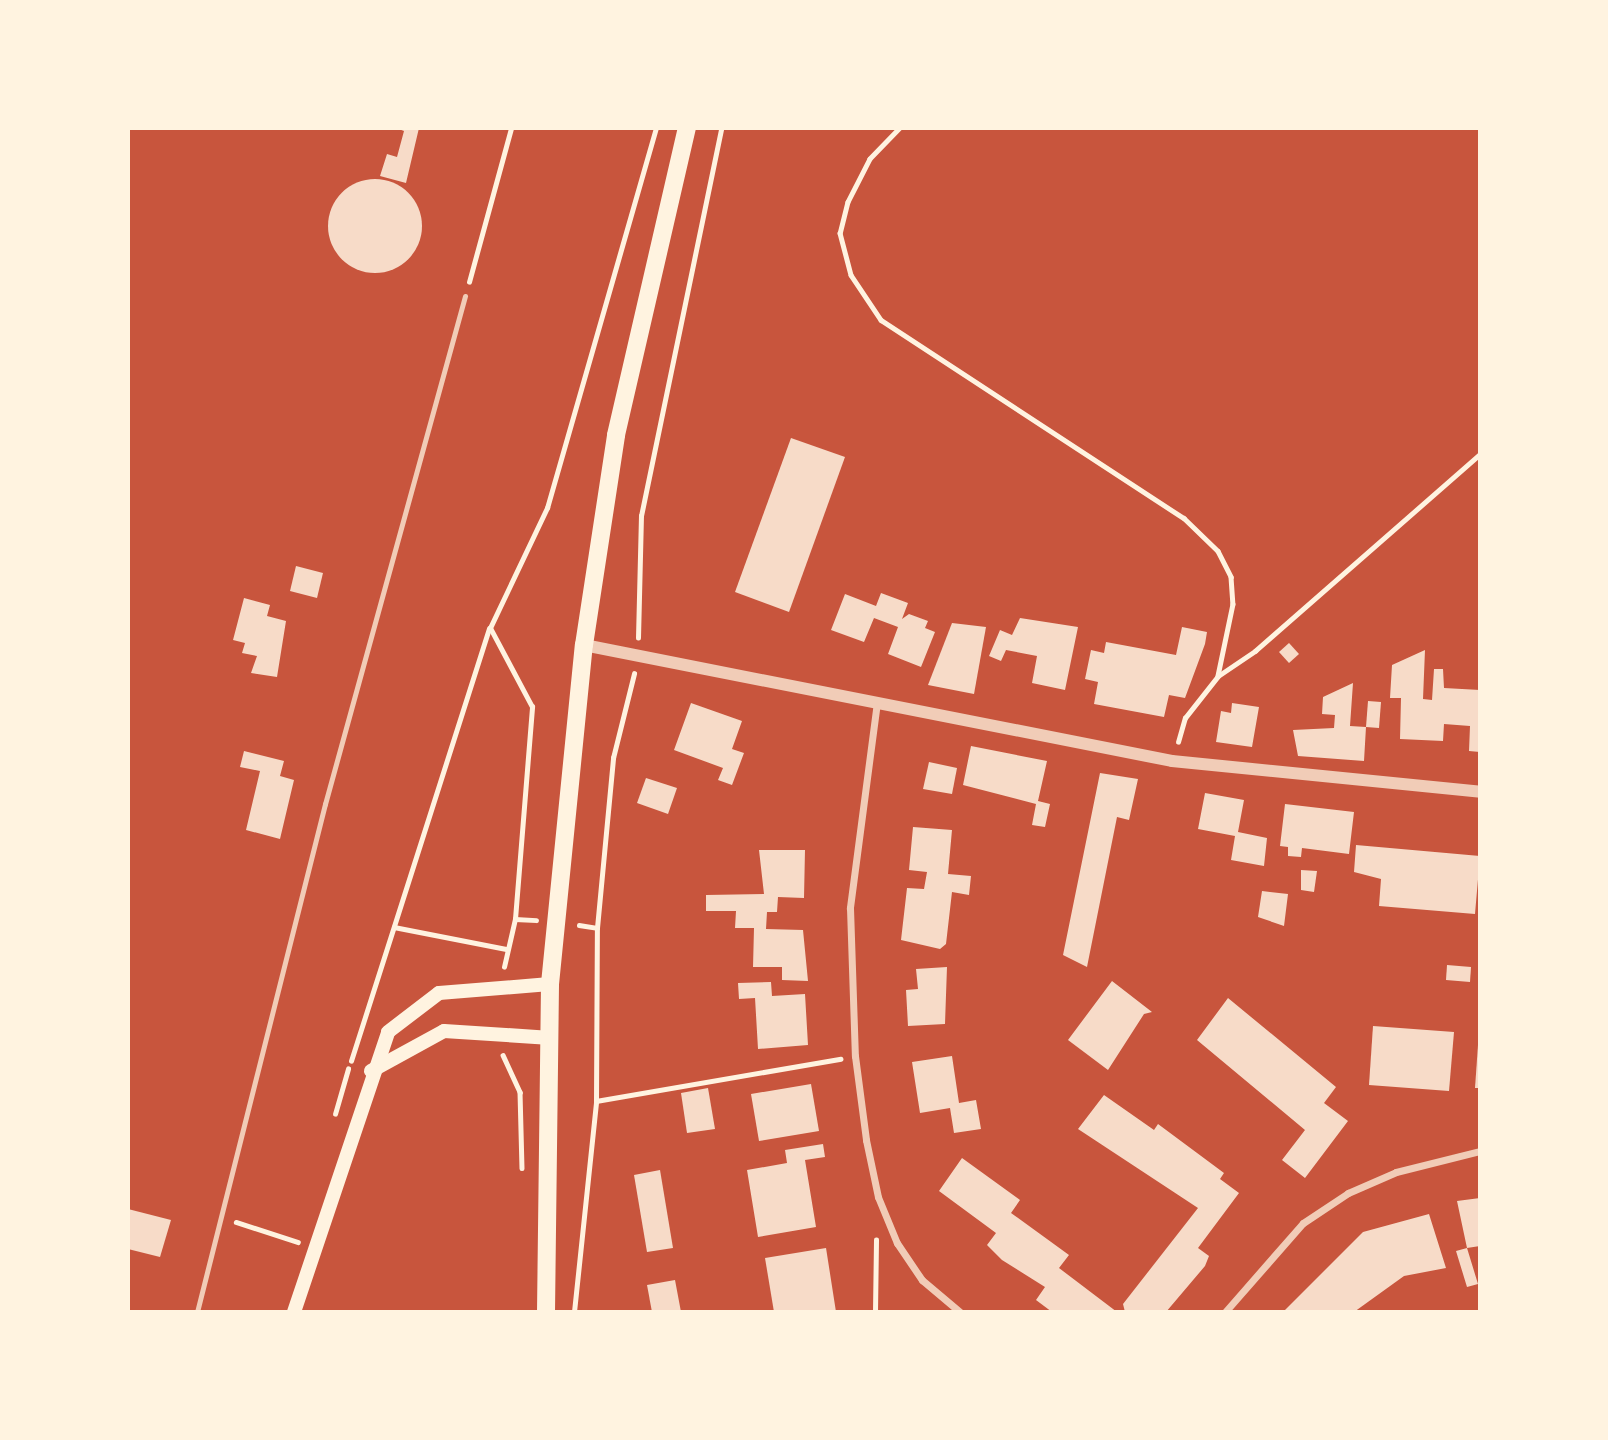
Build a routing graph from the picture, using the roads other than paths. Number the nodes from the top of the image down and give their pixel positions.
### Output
1 (687, 128) edge
2 (466, 296) road end
3 (584, 645) junction
4 (877, 701) junction
5 (1480, 792) edge
6 (550, 984) junction
7 (551, 1038) junction
8 (370, 1072) junction
9 (1480, 1152) edge
10 (197, 1312) edge
11 (294, 1312) edge
12 (547, 1312) edge
13 (960, 1312) edge
14 (1225, 1312) edge

1 - 3 main road
2 - 10 lane
3 - 4 street
3 - 6 main road
4 - 5 street
4 - 13 street
6 - 7 main road
6 - 8 main road
7 - 8 main road
7 - 12 main road
8 - 11 main road
9 - 14 street

